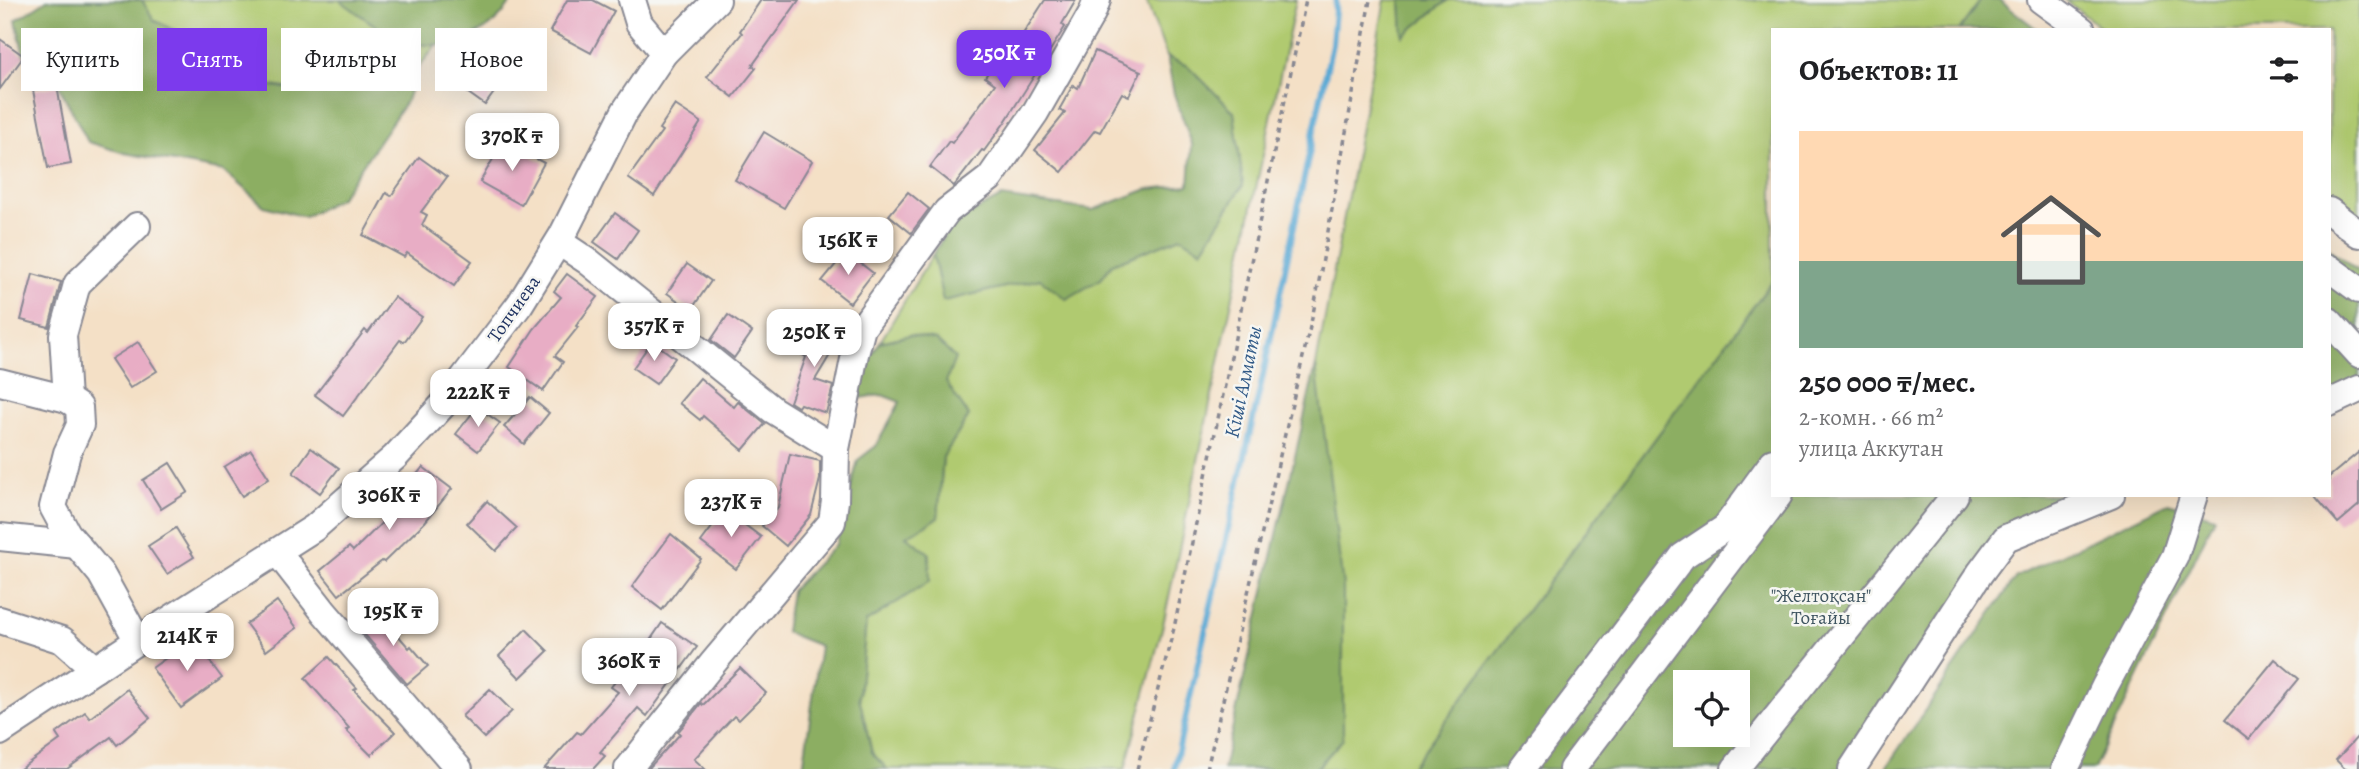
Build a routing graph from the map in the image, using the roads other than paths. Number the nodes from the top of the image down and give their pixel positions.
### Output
1 (632, 0) edge
2 (717, 0) edge
3 (1097, 0) edge
4 (2041, 0) edge
5 (2079, 28) edge
6 (664, 53) junction
7 (2331, 213) edge
8 (137, 226) dead end
9 (2359, 234) edge
10 (559, 242) junction
11 (2331, 269) edge
12 (2359, 290) edge
13 (2331, 323) edge
14 (2359, 354) edge
15 (0, 382) edge
16 (2359, 389) edge
17 (67, 399) junction
18 (2331, 401) edge
19 (836, 449) junction
20 (1771, 465) edge
21 (1777, 497) edge
22 (1953, 497) edge
23 (2106, 497) edge
24 (2193, 497) edge
25 (0, 537) edge
26 (76, 545) junction
27 (278, 553) junction
28 (0, 620) edge
29 (138, 641) junction
30 (95, 669) junction
31 (0, 732) edge
32 (459, 769) edge
33 (628, 769) edge
34 (1522, 769) edge
35 (1572, 769) edge
36 (1735, 769) edge
37 (1852, 769) edge
38 (2065, 769) edge

1 - 6 street
2 - 6 street, Топчиева
3 - 19 street
4 - 5 street
6 - 10 street, Топчиева
7 - 9 street
8 - 17 street
10 - 19 street
10 - 27 street, Топчиева
11 - 12 street
13 - 14 street
15 - 17 street
16 - 18 street
17 - 26 street
19 - 33 street
20 - 34 street
21 - 35 street
22 - 36 street
23 - 37 street
24 - 38 street
25 - 26 street
26 - 29 street
27 - 29 street, Топчиева
27 - 32 street
28 - 30 street
29 - 30 street, Топчиева
30 - 31 street, Топчиева

